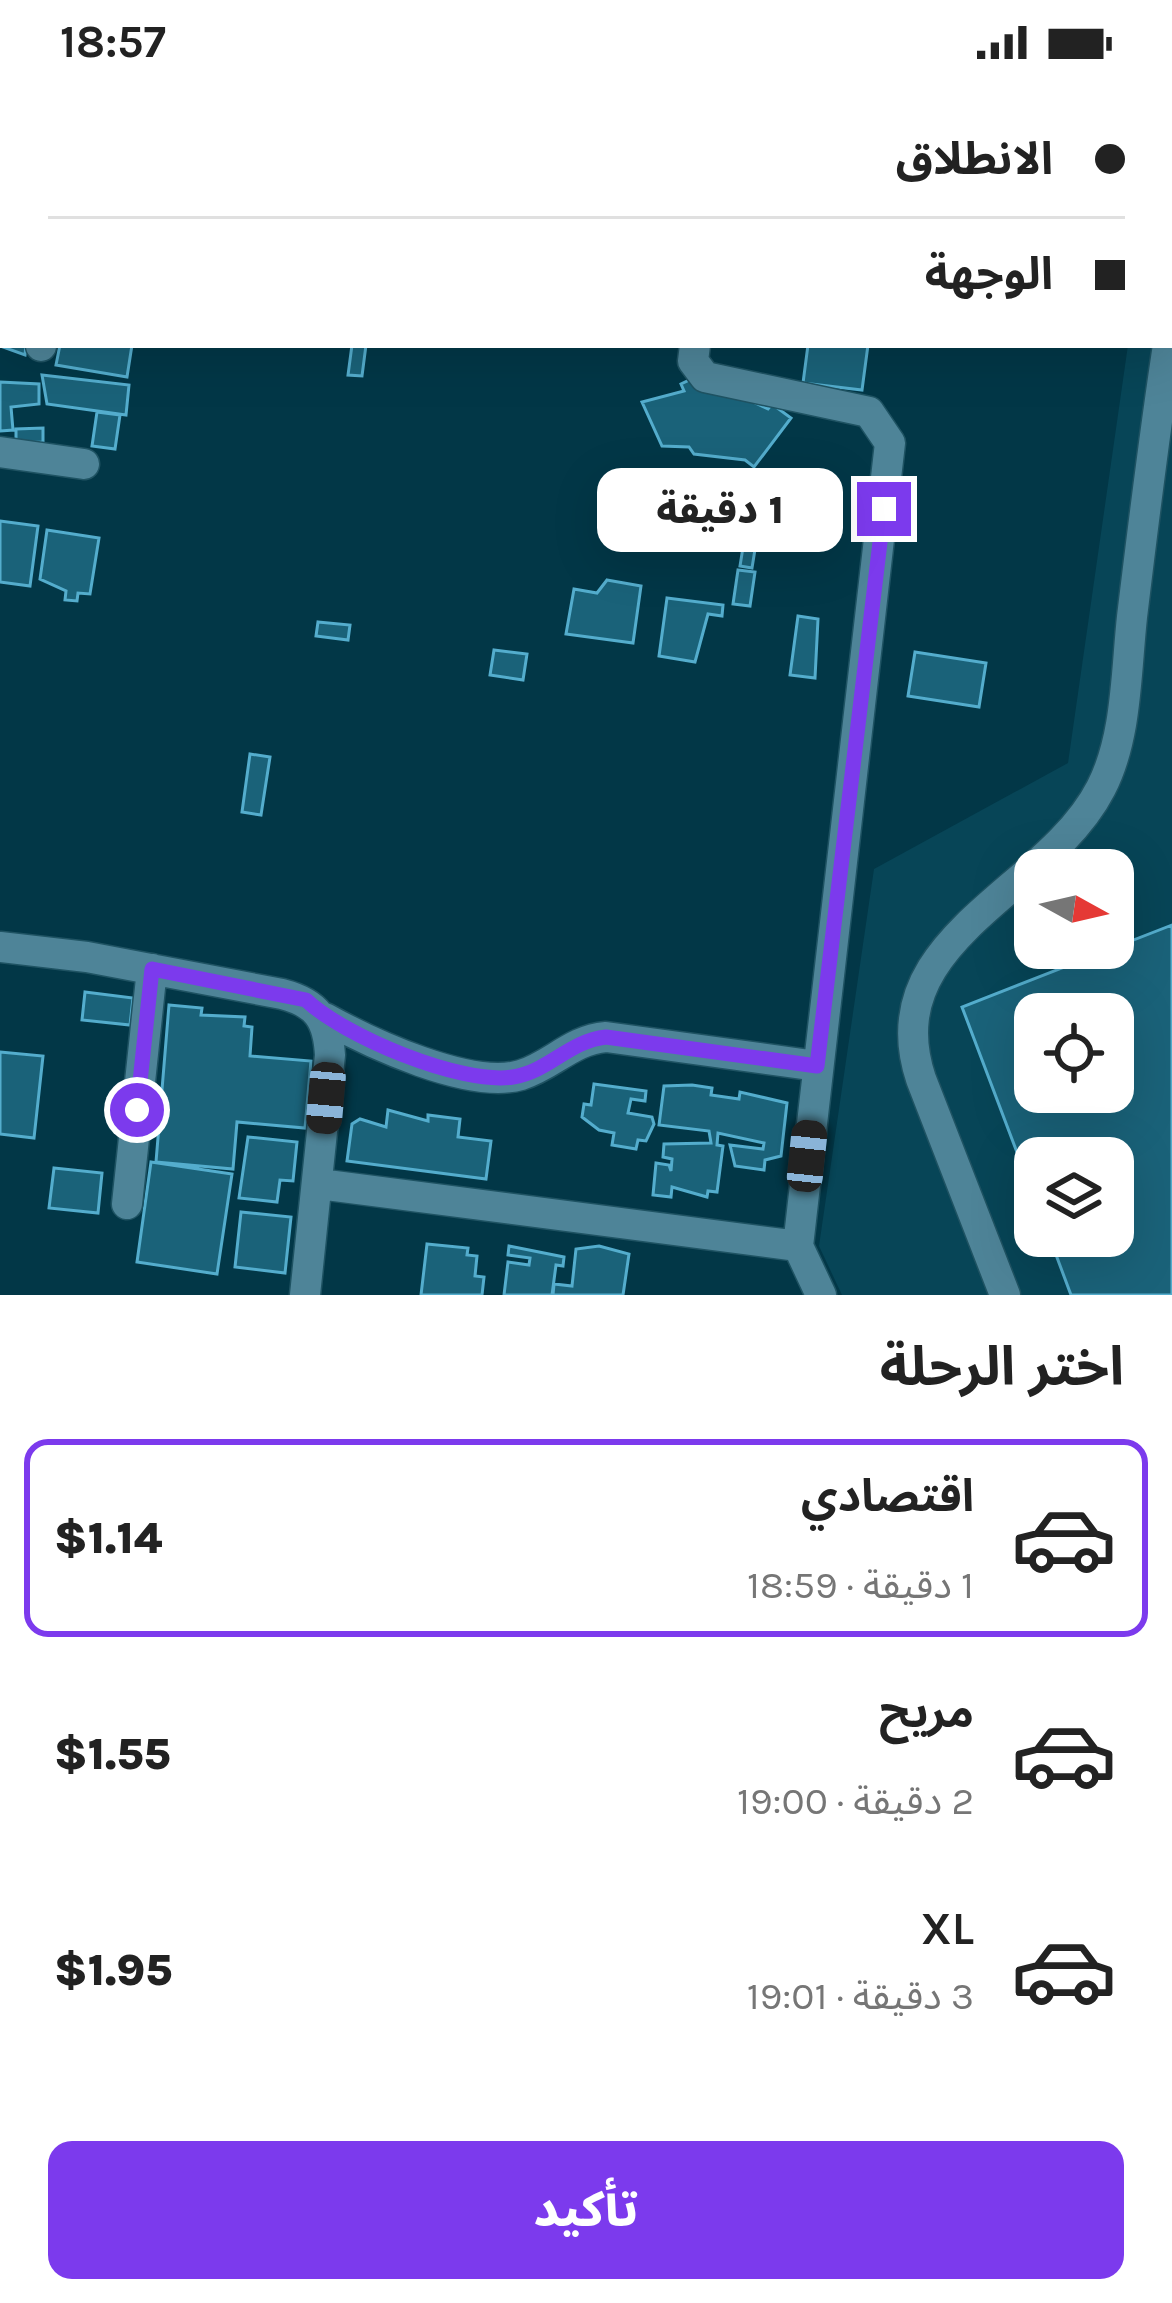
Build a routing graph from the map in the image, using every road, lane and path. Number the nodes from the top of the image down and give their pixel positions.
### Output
1 (694, 348) edge
2 (1168, 348) edge
3 (0, 452) edge
4 (1161, 463) edge
5 (84, 464) dead end
6 (0, 947) edge
7 (152, 969) junction
8 (325, 1018) junction
9 (817, 1066) junction
10 (319, 1184) junction
11 (127, 1204) dead end
12 (798, 1246) junction
13 (305, 1295) edge
14 (820, 1295) edge
15 (1005, 1295) edge

1 - 9 street
2 - 4 street
3 - 5 street
4 - 15 street
6 - 7 street
7 - 8 street
7 - 11 street
8 - 9 street
8 - 10 street
9 - 12 street
10 - 12 street
10 - 13 street
12 - 14 street

